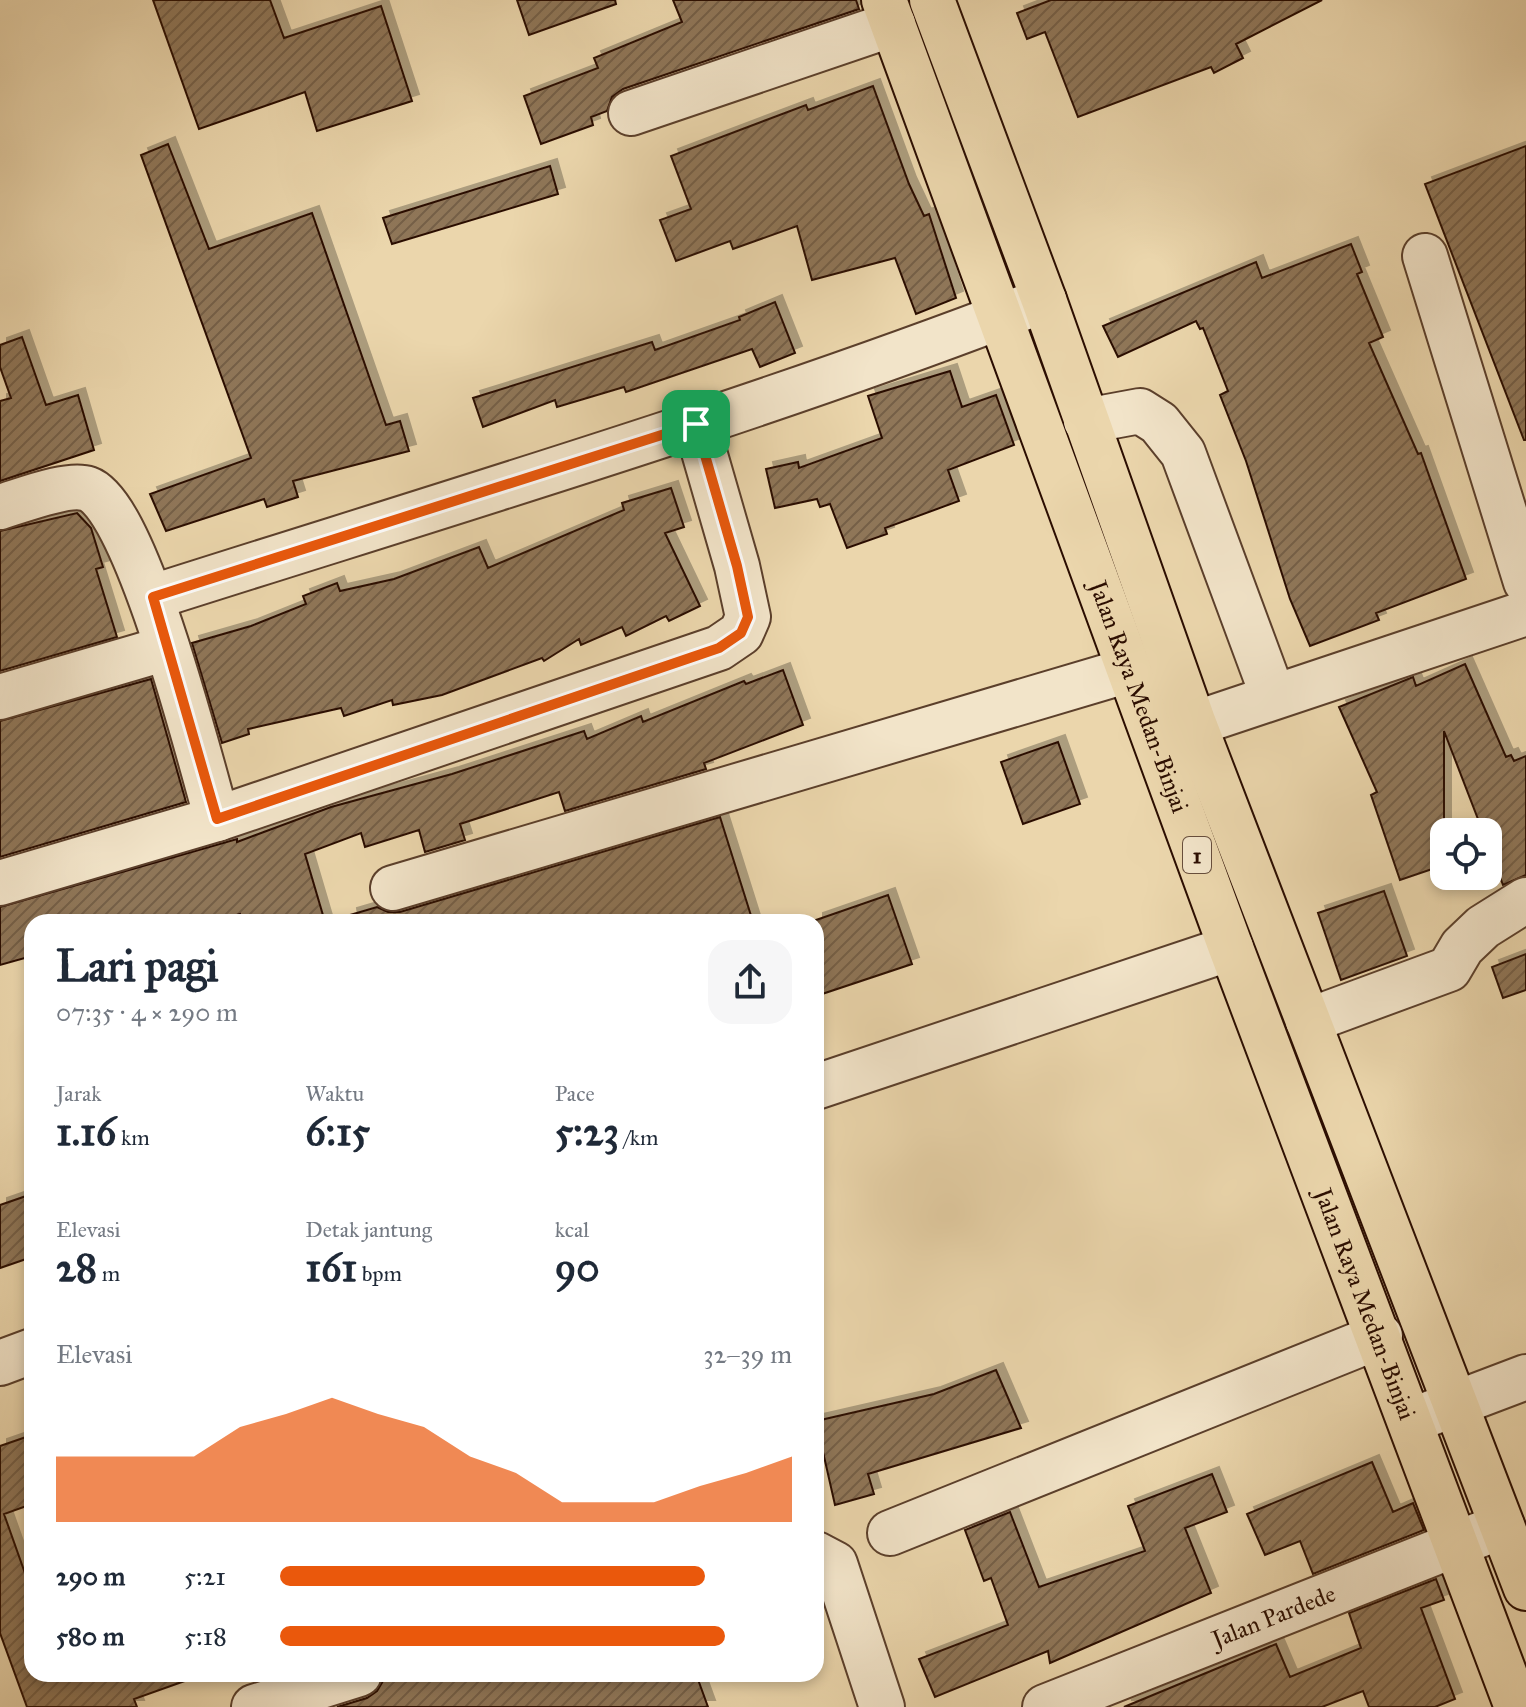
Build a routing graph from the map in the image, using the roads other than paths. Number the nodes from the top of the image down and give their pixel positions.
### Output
1 (932, 0) edge
2 (894, 8) edge
3 (631, 113) dead end
4 (1425, 256) dead end
5 (1044, 300) junction
6 (1001, 317) junction
7 (1086, 421) junction
8 (696, 424) junction
9 (0, 507) edge
10 (1526, 582) edge
11 (153, 597) junction
12 (1526, 613) edge
13 (167, 648) junction
14 (1129, 670) junction
15 (1273, 696) junction
16 (0, 697) edge
17 (1194, 724) junction
18 (217, 819) junction
19 (0, 883) edge
20 (393, 888) dead end
21 (1526, 900) edge
22 (1231, 948) junction
23 (1308, 1021) junction
24 (824, 1084) edge
25 (1380, 1336) junction
26 (24, 1354) edge
27 (0, 1363) edge
28 (1526, 1377) edge
29 (1455, 1403) junction
30 (1410, 1421) junction
31 (1502, 1526) junction
32 (890, 1533) dead end
33 (1455, 1545) junction
34 (824, 1558) edge
35 (1525, 1584) edge
36 (334, 1682) edge
37 (254, 1707) edge
38 (882, 1707) edge
39 (1045, 1707) edge
40 (1517, 1707) edge

1 - 5 highway, Jalan Raya Medan-Binjai / 1
2 - 3 street
2 - 6 highway, Jalan Raya Medan-Binjai / 1
4 - 10 street
5 - 6 street
5 - 7 highway, Jalan Raya Medan-Binjai / 1
6 - 8 street
6 - 14 highway, Jalan Raya Medan-Binjai / 1
7 - 15 street
7 - 17 highway, Jalan Raya Medan-Binjai / 1
8 - 11 street
8 - 18 street
9 - 11 street
11 - 13 street
12 - 15 street
13 - 16 street
13 - 18 street
14 - 20 street
14 - 22 highway, Jalan Raya Medan-Binjai / 1
15 - 17 street
17 - 23 highway, Jalan Raya Medan-Binjai / 1
18 - 19 street
21 - 23 street
22 - 24 street
22 - 25 highway, Jalan Raya Medan-Binjai / 1
23 - 29 highway, Jalan Raya Medan-Binjai / 1
25 - 30 highway, Jalan Raya Medan-Binjai / 1
25 - 32 street
26 - 27 street
28 - 29 street
29 - 30 street
29 - 31 highway, Jalan Raya Medan-Binjai / 1
30 - 33 highway, Jalan Raya Medan-Binjai / 1
31 - 33 street, Jalan Pardede
31 - 35 highway, Jalan Raya Medan-Binjai / 1
33 - 39 street, Jalan Pardede
33 - 40 highway, Jalan Raya Medan-Binjai / 1
34 - 38 street
36 - 37 street

